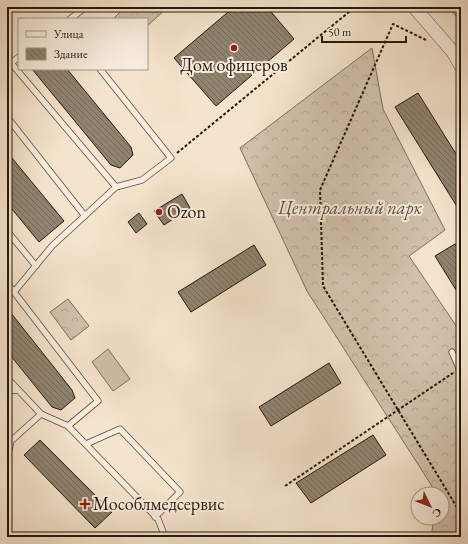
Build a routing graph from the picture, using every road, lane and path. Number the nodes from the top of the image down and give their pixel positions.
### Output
1 (86, 7) edge
2 (355, 7) edge
3 (414, 7) edge
4 (452, 7) edge
5 (461, 16) edge
6 (71, 18) edge
7 (431, 43) dead end
8 (18, 58) edge
9 (9, 65) edge
10 (461, 66) edge
11 (101, 70) edge
12 (7, 117) edge
13 (171, 158) junction
14 (116, 187) junction
15 (85, 216) junction
16 (7, 231) edge
17 (36, 266) junction
18 (7, 283) edge
19 (14, 292) junction
20 (452, 352) dead end
21 (460, 368) edge
22 (7, 378) edge
23 (17, 390) junction
24 (7, 391) edge
25 (397, 410) junction
26 (41, 414) junction
27 (68, 426) junction
28 (86, 444) junction
29 (7, 459) edge
30 (285, 486) dead end
31 (461, 515) edge
32 (155, 517) junction
33 (165, 537) edge
34 (456, 537) edge

1 - 6 lane
2 - 13 path
3 - 10 street
4 - 5 lane
7 - 25 path
8 - 9 lane
9 - 14 lane
11 - 13 lane
12 - 15 lane
13 - 14 lane
14 - 15 lane
15 - 17 lane
16 - 17 lane
17 - 19 lane
18 - 19 lane
19 - 27 lane
20 - 21 lane
21 - 25 path
22 - 23 lane
23 - 24 lane
23 - 26 lane
25 - 30 path
25 - 31 path
26 - 27 lane
26 - 29 lane
27 - 28 lane
28 - 32 lane
28 - 32 lane
31 - 34 path
32 - 33 lane

